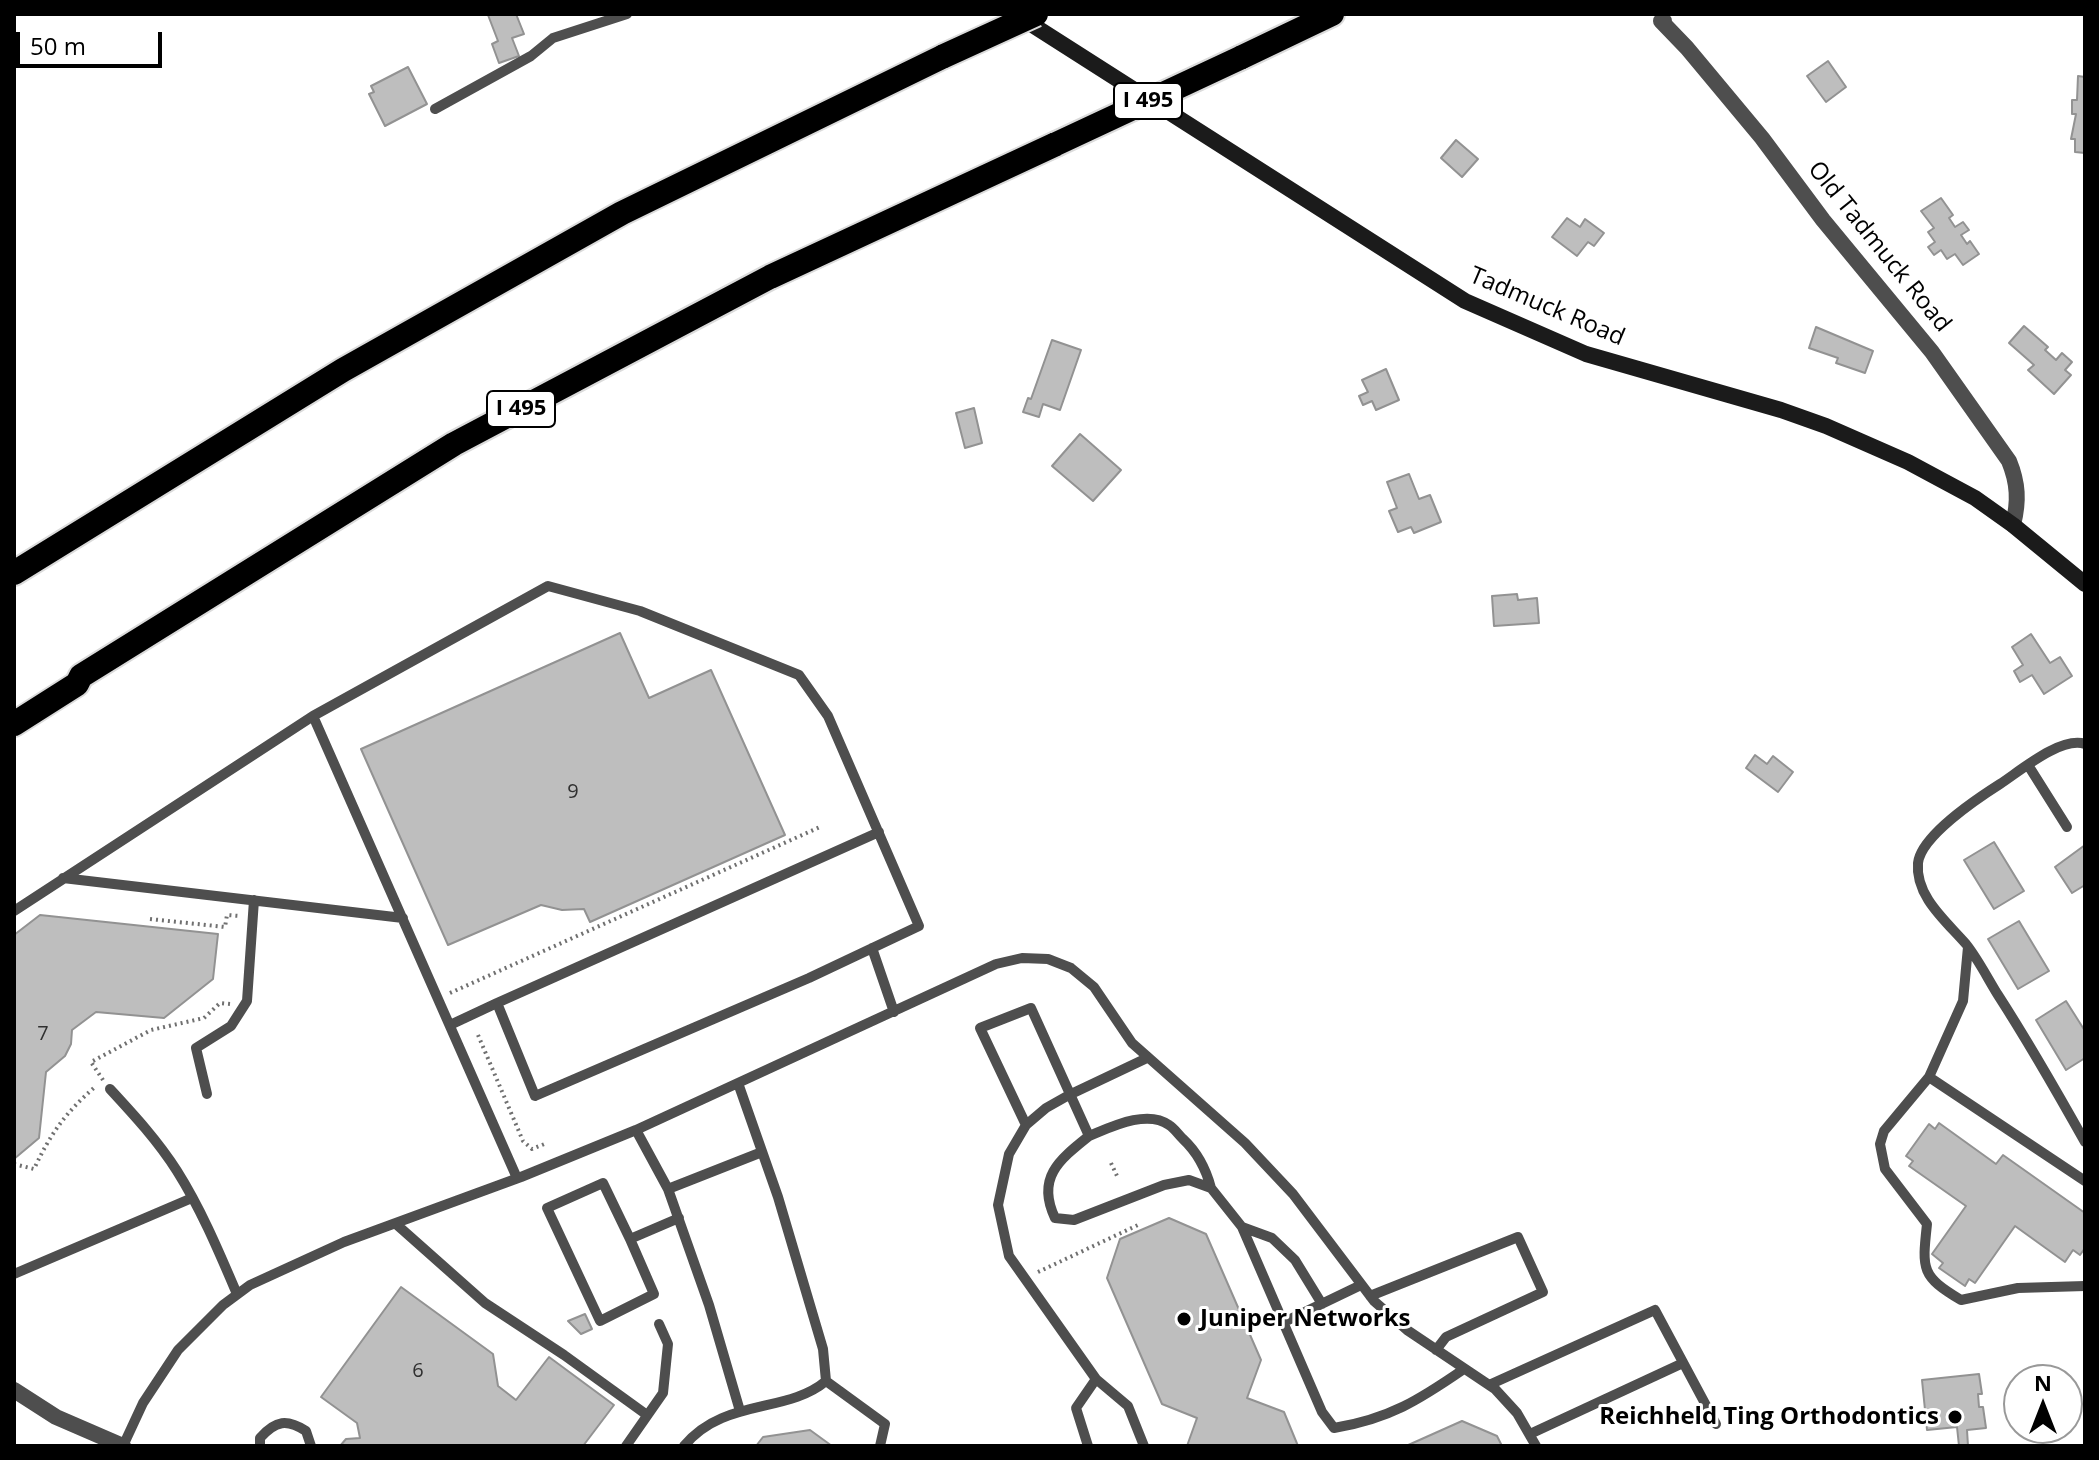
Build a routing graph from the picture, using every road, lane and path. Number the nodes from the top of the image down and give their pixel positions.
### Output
1 (627, 14) edge
2 (1016, 14) edge
3 (1036, 14) edge
4 (1332, 14) edge
5 (1664, 21) dead end
6 (435, 109) dead end
7 (2013, 525) junction
8 (14, 573) edge
9 (2085, 584) edge
10 (313, 716) junction
11 (14, 724) edge
12 (2083, 741) edge
13 (2028, 765) junction
14 (820, 827) dead end
15 (2067, 827) dead end
16 (879, 832) junction
17 (63, 878) junction
18 (254, 900) junction
19 (14, 911) edge
20 (240, 916) dead end
21 (403, 918) junction
22 (150, 919) dead end
23 (1968, 947) junction
24 (872, 948) junction
25 (457, 990) junction
26 (450, 993) dead end
27 (461, 999) dead end
28 (497, 1003) junction
29 (244, 1006) junction
30 (894, 1012) junction
31 (450, 1025) junction
32 (478, 1035) dead end
33 (1147, 1058) junction
34 (1929, 1077) junction
35 (738, 1083) junction
36 (110, 1089) dead end
37 (207, 1094) dead end
38 (1069, 1095) junction
39 (1026, 1125) junction
40 (636, 1130) junction
41 (1089, 1136) junction
42 (2085, 1142) edge
43 (547, 1143) dead end
44 (762, 1152) junction
45 (1111, 1163) dead end
46 (14, 1164) edge
47 (1117, 1176) dead end
48 (517, 1178) junction
49 (2085, 1181) edge
50 (1211, 1188) junction
51 (668, 1189) junction
52 (192, 1198) junction
53 (679, 1218) junction
54 (396, 1224) junction
55 (1138, 1225) dead end
56 (1242, 1227) junction
57 (630, 1239) junction
58 (14, 1274) edge
59 (1025, 1279) junction
60 (1361, 1285) junction
61 (2085, 1286) edge
62 (237, 1294) junction
63 (1370, 1296) junction
64 (1322, 1304) junction
65 (1284, 1322) junction
66 (659, 1324) dead end
67 (1436, 1350) junction
68 (1683, 1363) junction
69 (1464, 1369) junction
70 (1096, 1379) junction
71 (826, 1381) junction
72 (1489, 1385) junction
73 (14, 1390) edge
74 (740, 1411) junction
75 (647, 1415) junction
76 (1716, 1424) dead end
77 (1530, 1434) junction
78 (123, 1446) edge
79 (260, 1446) edge
80 (311, 1446) edge
81 (626, 1446) edge
82 (684, 1446) edge
83 (880, 1446) edge
84 (1088, 1446) edge
85 (1144, 1446) edge
86 (1536, 1446) edge

1 - 6 lane
2 - 7 street, Tadmuck Road
3 - 8 highway, bridge
4 - 11 highway, I 495, bridge
5 - 7 street, Old Tadmuck Road
7 - 9 street, Tadmuck Road
10 - 16 lane
10 - 17 lane
10 - 21 lane
12 - 13 lane
13 - 15 lane
13 - 23 lane
14 - 25 path
16 - 24 lane
16 - 28 lane
17 - 18 lane
17 - 19 lane
18 - 21 lane
18 - 29 lane
20 - 22 path
21 - 31 lane
23 - 34 lane
23 - 42 lane
24 - 28 lane
24 - 30 lane
25 - 26 path
25 - 27 path
28 - 31 lane
29 - 37 lane
29 - 46 path
30 - 33 lane
30 - 35 lane
31 - 48 lane
32 - 43 path
33 - 38 lane
33 - 60 lane
34 - 49 lane
34 - 61 lane
35 - 40 lane
35 - 44 lane
36 - 52 lane
38 - 39 lane
38 - 39 lane
38 - 41 lane
39 - 59 lane
40 - 48 lane
40 - 51 lane
41 - 50 lane
41 - 50 lane
44 - 51 lane
44 - 71 lane
45 - 47 path
48 - 54 lane
50 - 56 lane
51 - 53 lane
52 - 58 lane
52 - 62 lane
53 - 57 lane
53 - 74 lane
54 - 62 lane
54 - 75 lane
55 - 59 path
56 - 64 lane
56 - 65 lane
57 - 57 lane
59 - 70 lane
60 - 63 lane
60 - 64 lane
62 - 78 lane
63 - 67 lane
63 - 67 lane
64 - 65 lane
65 - 69 lane
66 - 75 lane
67 - 69 lane
68 - 72 lane
68 - 76 lane
68 - 77 lane
69 - 72 lane
70 - 84 lane
70 - 85 lane
71 - 74 lane
71 - 83 lane
72 - 77 lane
73 - 78 street
74 - 82 lane
75 - 81 lane
77 - 86 lane
79 - 80 lane

